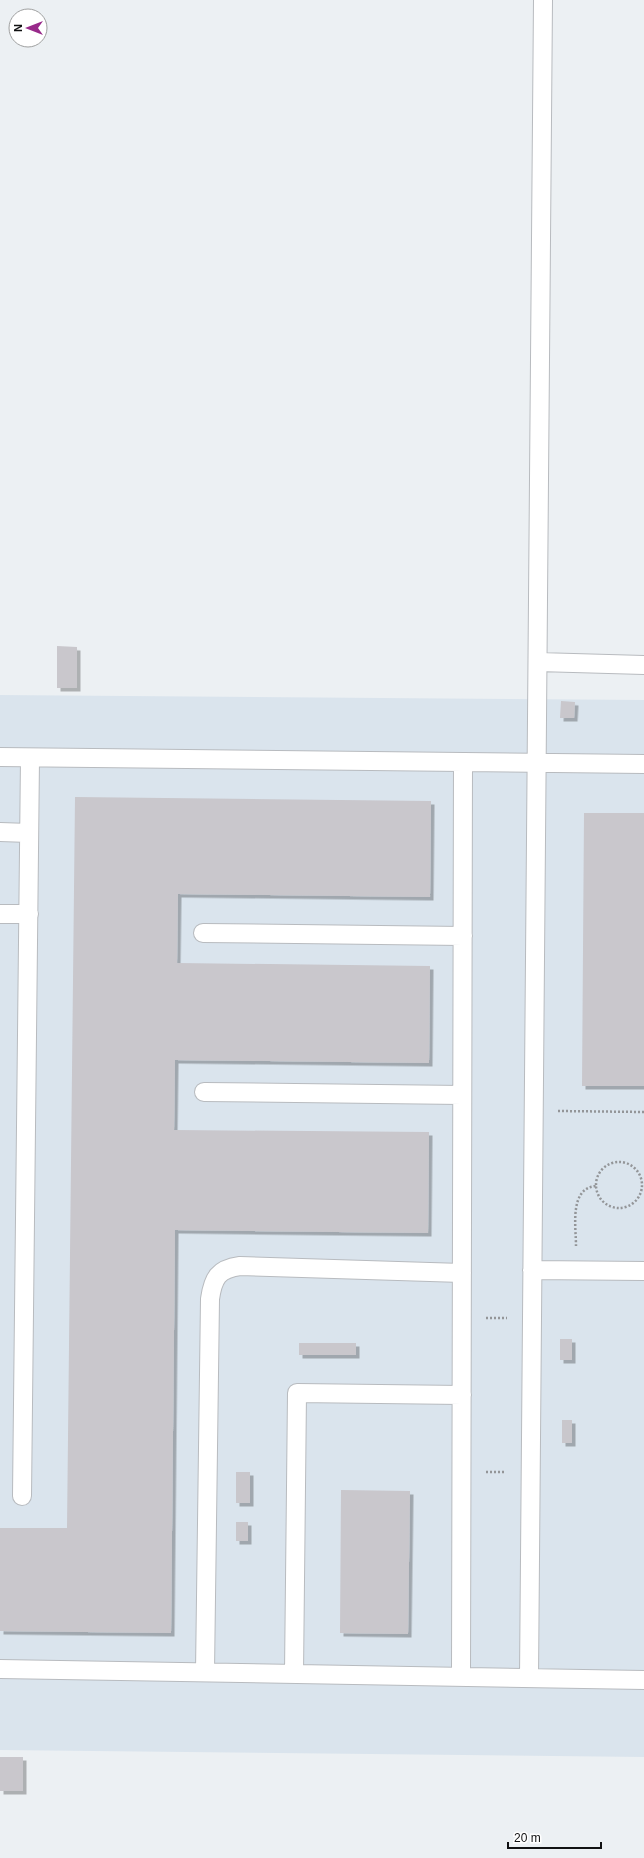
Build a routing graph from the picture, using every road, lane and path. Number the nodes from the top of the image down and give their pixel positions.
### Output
1 (543, 0) edge
2 (538, 662) junction
3 (644, 665) edge
4 (0, 757) edge
5 (30, 758) junction
6 (463, 762) junction
7 (536, 763) junction
8 (644, 764) edge
9 (0, 832) edge
10 (29, 833) junction
11 (0, 914) edge
12 (29, 914) junction
13 (203, 933) dead end
14 (463, 936) junction
15 (204, 1092) dead end
16 (462, 1095) junction
17 (534, 1111) junction
18 (644, 1112) edge
19 (643, 1183) edge
20 (596, 1186) junction
21 (532, 1270) junction
22 (576, 1270) junction
23 (644, 1271) edge
24 (462, 1273) junction
25 (462, 1317) junction
26 (532, 1318) junction
27 (462, 1395) junction
28 (462, 1472) junction
29 (531, 1473) junction
30 (22, 1496) dead end
31 (0, 1669) edge
32 (205, 1672) junction
33 (294, 1674) junction
34 (461, 1677) junction
35 (529, 1678) junction
36 (644, 1680) edge

1 - 2 lane
2 - 3 lane
2 - 7 lane
4 - 5 lane
5 - 6 lane
5 - 10 lane
6 - 7 lane
6 - 14 lane
7 - 8 lane
7 - 17 lane
9 - 10 lane
10 - 12 lane
11 - 12 lane
12 - 30 lane
13 - 14 lane
14 - 16 lane
15 - 16 lane
16 - 24 lane
17 - 18 path
17 - 21 lane
19 - 20 path
19 - 20 path
20 - 22 path
21 - 22 lane
21 - 26 lane
22 - 23 lane
24 - 25 lane
24 - 32 lane
25 - 26 path
25 - 27 lane
26 - 29 lane
27 - 28 lane
27 - 33 lane
28 - 29 path
28 - 34 lane
29 - 35 lane
31 - 32 lane
32 - 33 lane
33 - 34 lane
34 - 35 lane
35 - 36 lane

